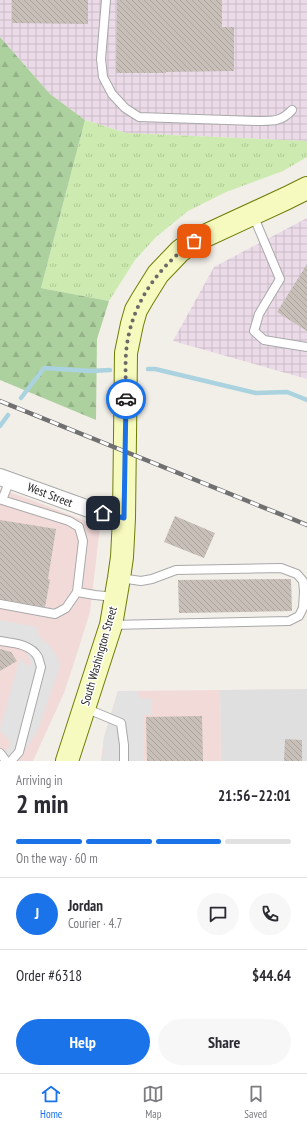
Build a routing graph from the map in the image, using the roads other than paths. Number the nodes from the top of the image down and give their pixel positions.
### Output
1 (106, 0) edge
2 (292, 110) dead end
3 (307, 188) edge
4 (252, 214) junction
5 (307, 347) edge
6 (5, 478) edge
7 (1, 501) edge
8 (124, 518) junction
9 (118, 588) junction
10 (77, 592) junction
11 (0, 604) edge
12 (111, 625) junction
13 (0, 641) edge
14 (84, 708) junction
15 (0, 753) edge
16 (6, 761) edge
17 (11, 761) edge
18 (67, 761) edge
19 (124, 761) edge

1 - 2 lane
3 - 4 main road, South Washington Street
4 - 5 lane
4 - 8 main road, South Washington Street
6 - 7 lane
6 - 8 street, West Street
7 - 10 lane
8 - 9 main road, South Washington Street
9 - 10 lane
9 - 12 main road, South Washington Street
9 - 12 lane
10 - 11 lane
12 - 14 main road, South Washington Street
13 - 17 lane
14 - 18 main road, South Washington Street
14 - 19 lane
15 - 16 lane

